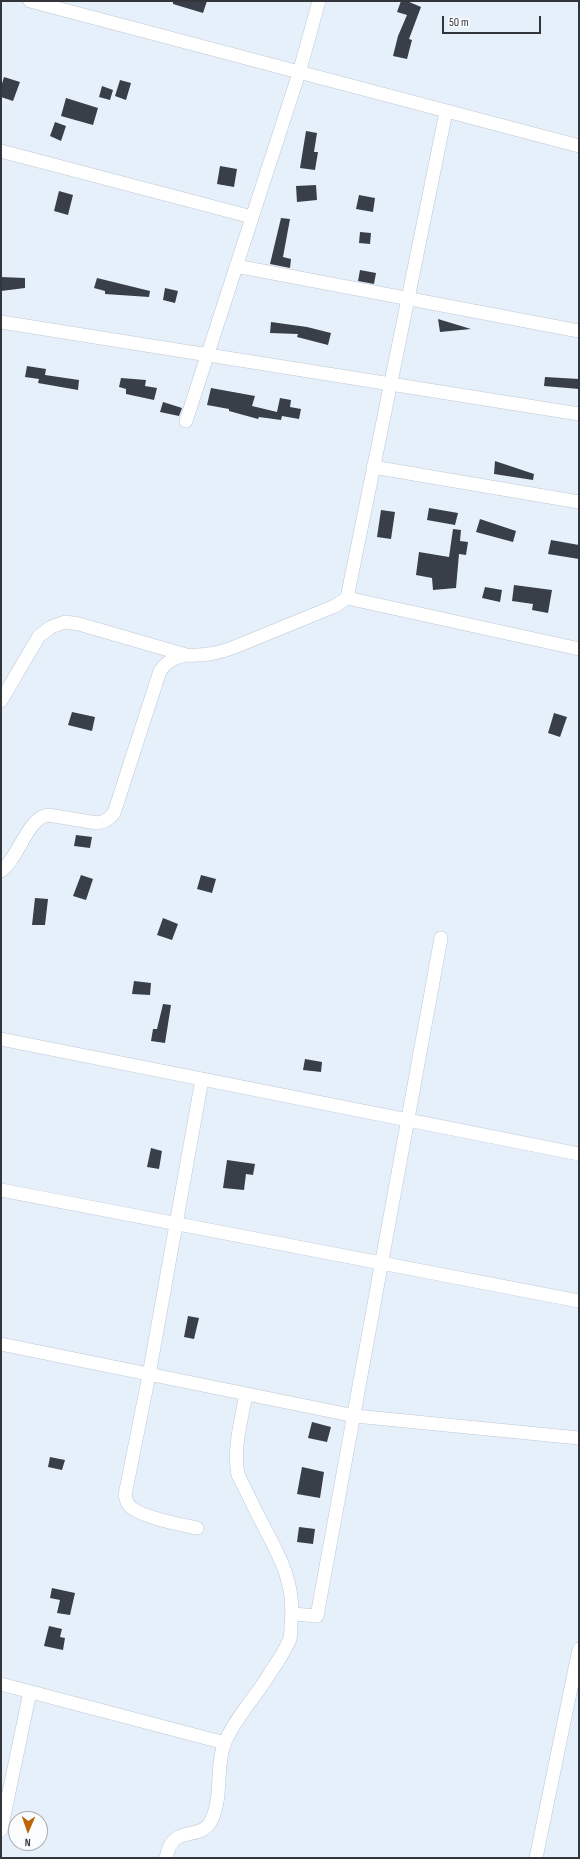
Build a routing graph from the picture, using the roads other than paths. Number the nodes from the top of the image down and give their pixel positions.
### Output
1 (30, 1) edge
2 (319, 1) edge
3 (299, 73) junction
4 (446, 112) junction
5 (579, 146) edge
6 (1, 151) edge
7 (252, 217) junction
8 (236, 266) junction
9 (408, 298) junction
10 (1, 322) edge
11 (579, 331) edge
12 (207, 355) junction
13 (390, 384) junction
14 (579, 414) edge
15 (186, 421) dead end
16 (373, 468) junction
17 (579, 502) edge
18 (346, 598) junction
19 (579, 649) edge
20 (186, 655) junction
21 (6, 683) edge
22 (1, 701) edge
23 (1, 871) edge
24 (441, 938) dead end
25 (1, 1039) edge
26 (202, 1079) junction
27 (408, 1120) junction
28 (579, 1154) edge
29 (1, 1190) edge
30 (176, 1224) junction
31 (382, 1264) junction
32 (579, 1301) edge
33 (2, 1348) edge
34 (149, 1375) junction
35 (246, 1394) junction
36 (355, 1416) junction
37 (579, 1438) edge
38 (197, 1528) dead end
39 (293, 1614) junction
40 (579, 1649) edge
41 (1, 1684) edge
42 (30, 1692) junction
43 (225, 1743) junction
44 (1, 1830) edge
45 (166, 1858) edge
46 (536, 1858) edge

1 - 3 street
2 - 3 street
3 - 4 street
3 - 7 street
4 - 5 street
4 - 9 street
6 - 7 street
7 - 8 street
8 - 9 street
8 - 12 street
9 - 11 street
9 - 13 street
10 - 12 street
12 - 13 street
12 - 15 street
13 - 14 street
13 - 16 street
16 - 17 street
16 - 18 street
18 - 19 street
18 - 20 street
20 - 21 street
20 - 23 street
21 - 22 street
24 - 27 street
25 - 26 street
26 - 27 street
26 - 30 street
27 - 28 street
27 - 31 street
29 - 30 street
30 - 31 street
30 - 34 street
31 - 32 street
31 - 36 street
33 - 34 street
34 - 35 street
34 - 38 street
35 - 36 street
35 - 39 street
36 - 37 street
36 - 39 street
39 - 43 street
40 - 46 street
41 - 42 street
42 - 43 street
42 - 44 street
43 - 45 street

